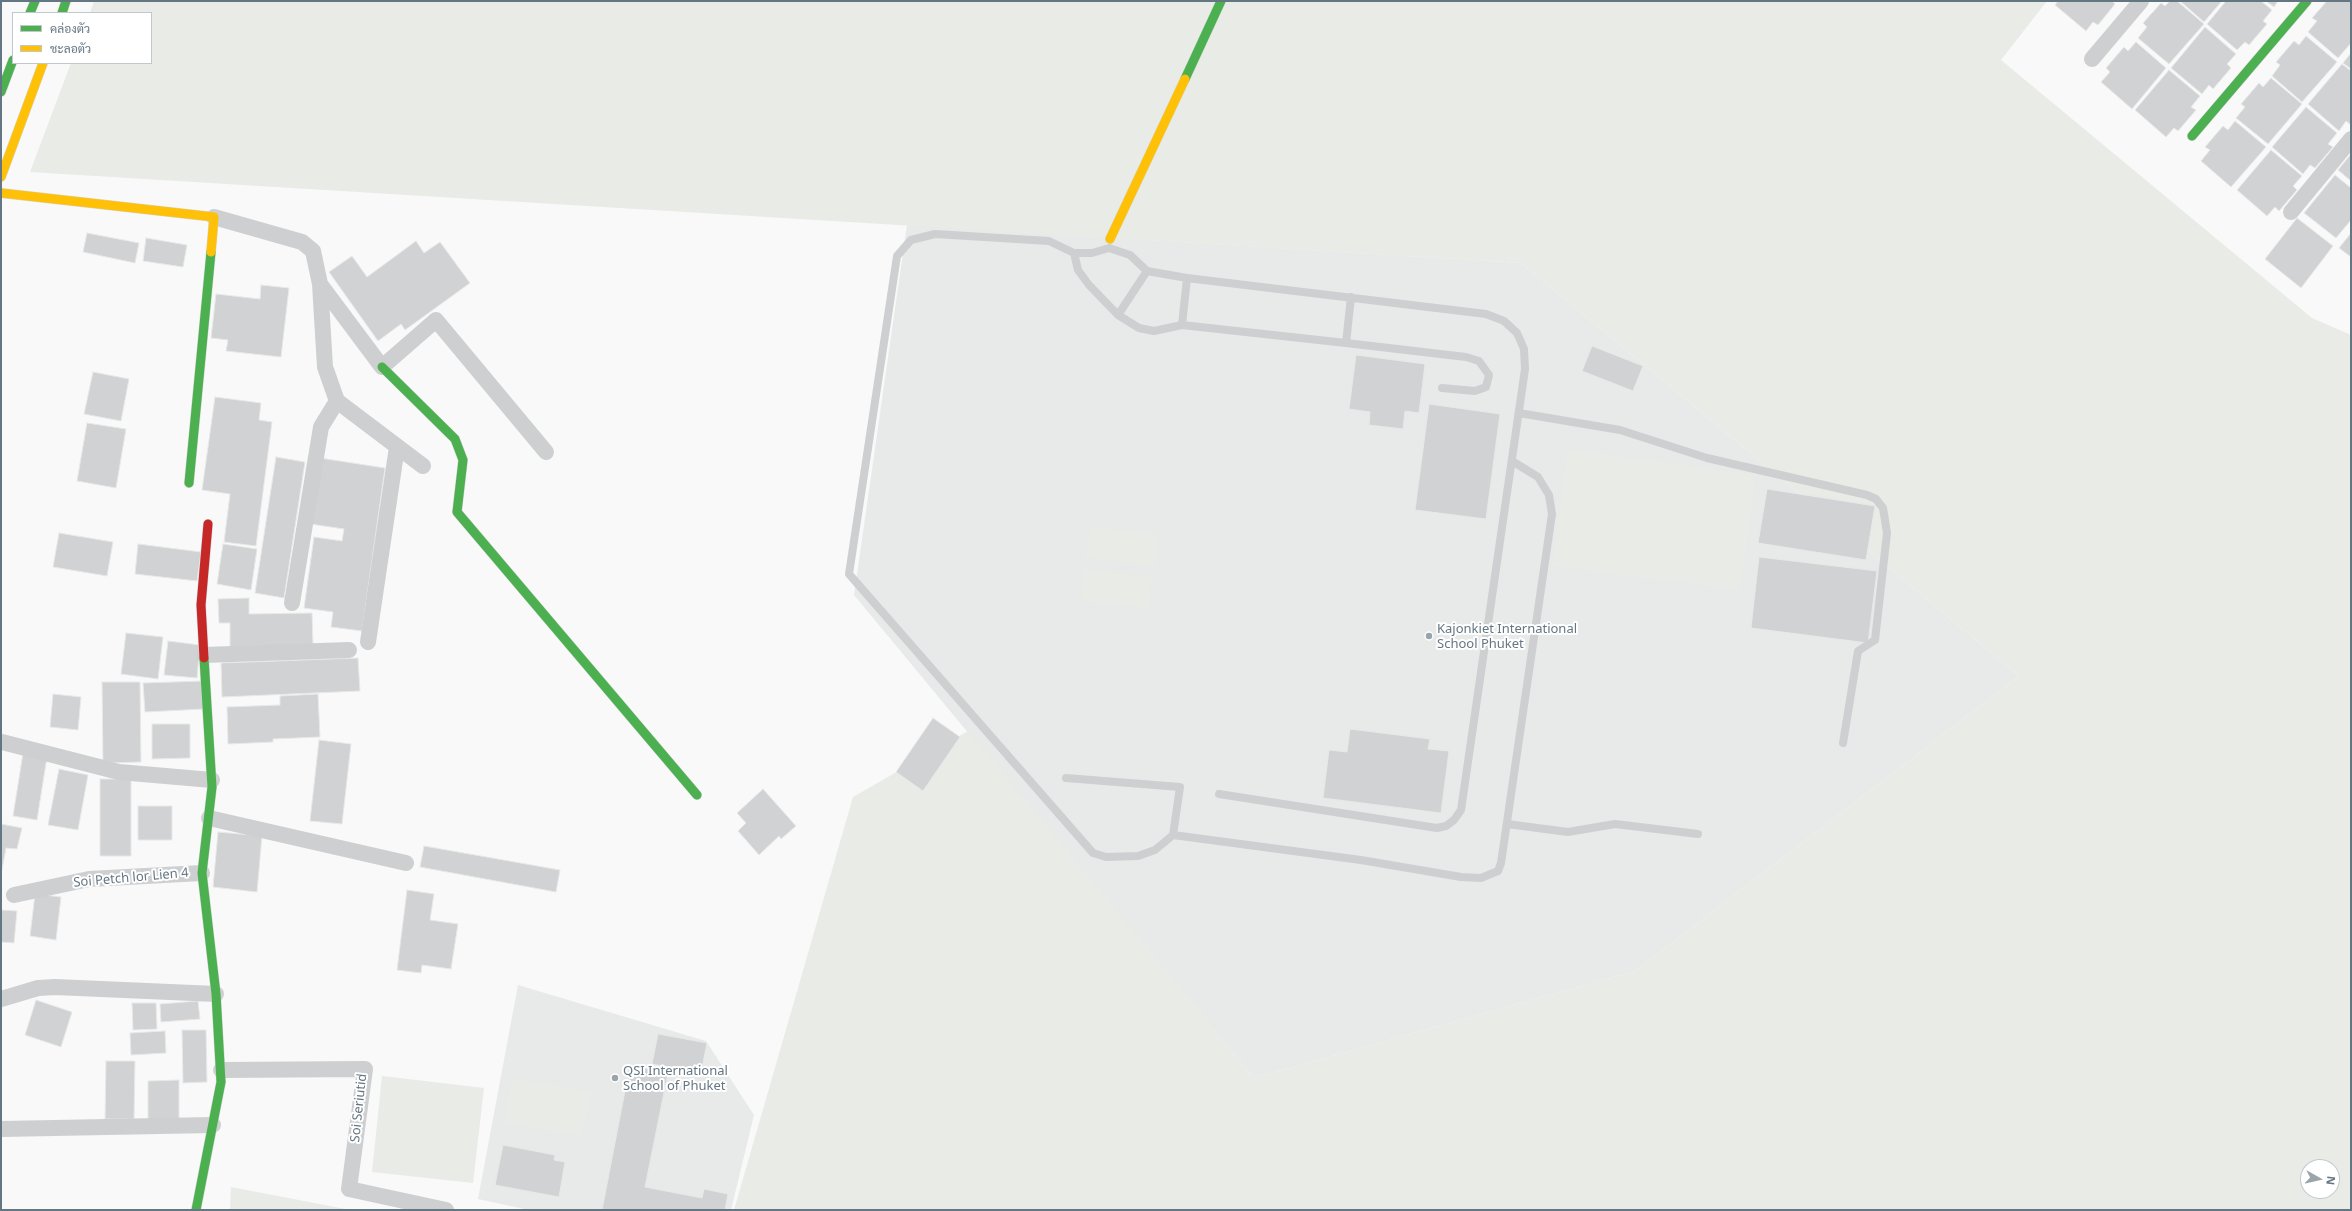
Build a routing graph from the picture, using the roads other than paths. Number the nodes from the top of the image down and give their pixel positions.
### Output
1 (35, 1) edge
2 (66, 1) edge
3 (1221, 1) edge
4 (2141, 1) edge
5 (2307, 1) edge
6 (30, 12) edge
7 (62, 12) edge
8 (2092, 59) dead end
9 (12, 63) edge
10 (43, 64) edge
11 (1, 92) edge
12 (2192, 136) dead end
13 (2351, 139) edge
14 (1, 177) edge
15 (1, 192) edge
16 (2291, 212) dead end
17 (214, 216) junction
18 (1109, 243) junction
19 (1074, 253) junction
20 (1147, 271) junction
21 (1187, 278) junction
22 (320, 284) junction
23 (1351, 297) junction
24 (1118, 315) junction
25 (1182, 325) junction
26 (1346, 343) junction
27 (382, 367) junction
28 (1442, 388) dead end
29 (337, 401) junction
30 (1519, 413) junction
31 (397, 447) junction
32 (546, 452) dead end
33 (1512, 461) junction
34 (423, 466) dead end
35 (189, 483) dead end
36 (208, 524) dead end
37 (292, 603) dead end
38 (368, 642) dead end
39 (349, 650) dead end
40 (204, 655) junction
41 (2, 742) edge
42 (1843, 743) dead end
43 (1066, 778) dead end
44 (212, 780) junction
45 (1219, 794) dead end
46 (698, 795) dead end
47 (208, 818) junction
48 (1507, 824) junction
49 (1698, 834) dead end
50 (1172, 835) junction
51 (406, 864) dead end
52 (202, 873) junction
53 (14, 896) dead end
54 (216, 994) junction
55 (1, 999) edge
56 (221, 1070) junction
57 (213, 1125) junction
58 (1, 1129) edge
59 (196, 1210) edge
60 (446, 1210) edge

1 - 6 street
2 - 7 street
3 - 18 street
4 - 8 street
5 - 12 street
9 - 11 street
10 - 14 street
13 - 16 street
15 - 17 street
17 - 22 street
17 - 35 street
18 - 19 lane
18 - 20 lane
19 - 24 lane
19 - 50 lane
20 - 21 lane
20 - 24 lane
21 - 23 lane
21 - 25 lane
22 - 27 street
22 - 29 street
23 - 26 lane
23 - 30 lane
24 - 25 lane
25 - 26 lane
26 - 28 lane
27 - 32 street
27 - 46 street
29 - 31 street
29 - 37 street
30 - 33 lane
30 - 42 lane
31 - 34 street
31 - 38 street
33 - 45 lane
33 - 48 lane
36 - 40 street
39 - 40 street
40 - 44 street
41 - 44 street
43 - 50 lane
44 - 47 street
47 - 51 street
47 - 52 street
48 - 49 lane
48 - 50 lane
52 - 53 street, Soi Petch lor Lien 4
52 - 54 street
54 - 55 street
54 - 56 street
56 - 57 street
56 - 60 street, Soi Seriutid
57 - 58 street
57 - 59 street

